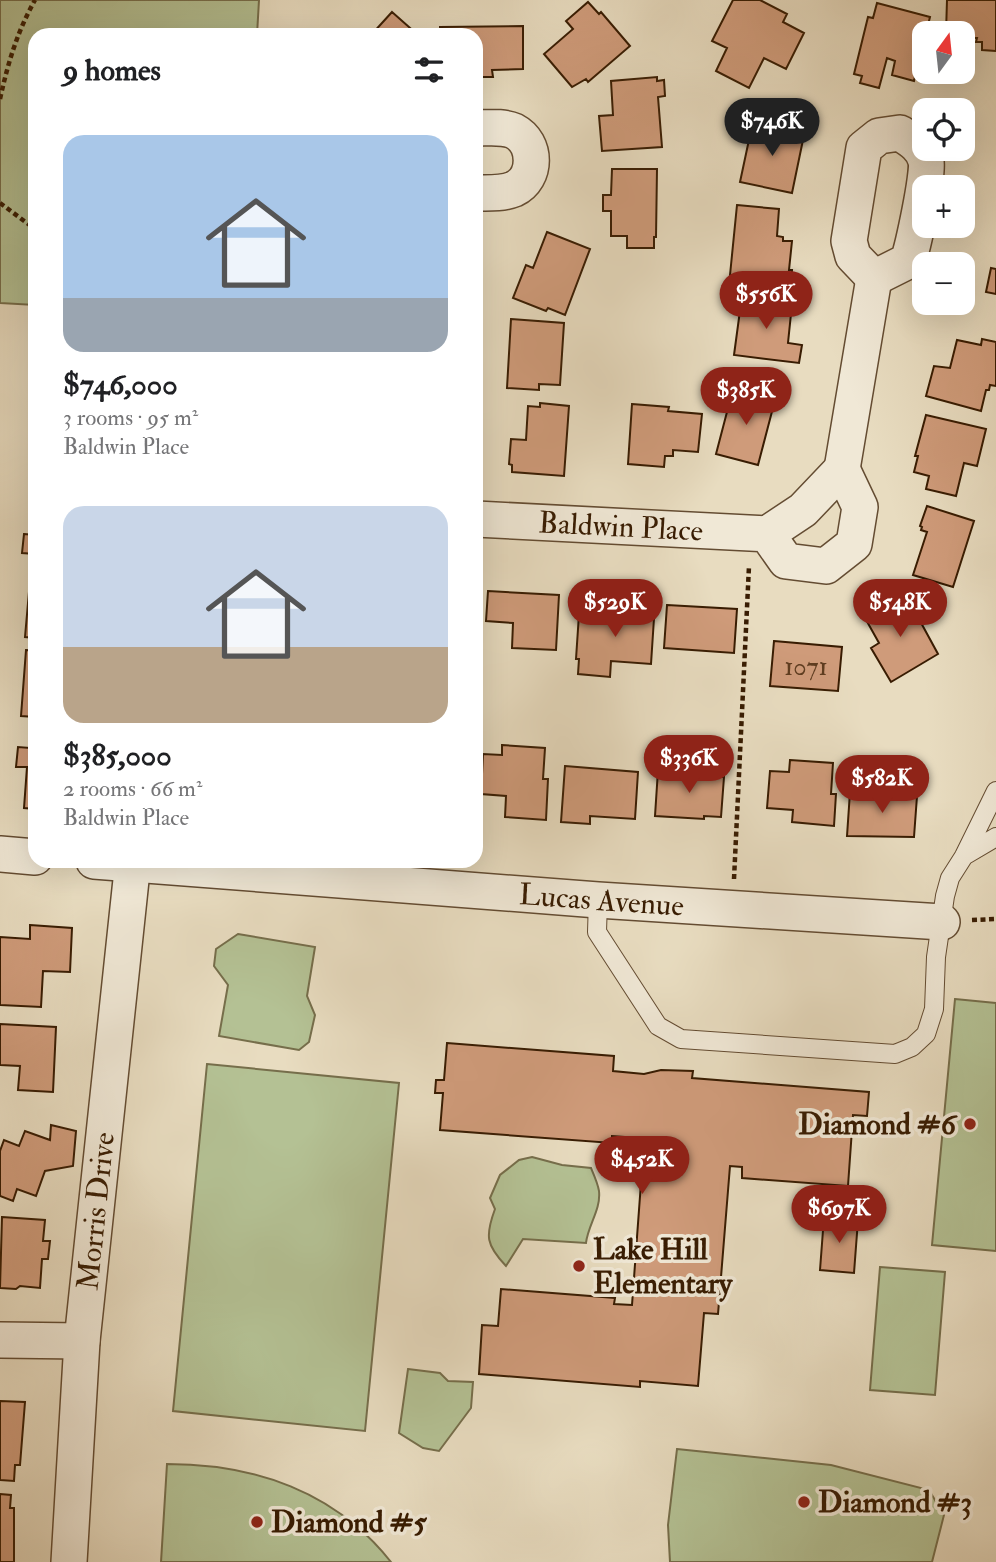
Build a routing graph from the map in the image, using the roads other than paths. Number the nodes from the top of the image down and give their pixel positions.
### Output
1 (483, 128) edge
2 (483, 193) edge
3 (874, 278) dead end
4 (842, 469) junction
5 (483, 519) edge
6 (759, 534) junction
7 (996, 791) edge
8 (996, 837) edge
9 (0, 854) edge
10 (28, 856) edge
11 (964, 856) junction
12 (131, 868) edge
13 (206, 868) edge
14 (598, 900) junction
15 (943, 922) junction
16 (0, 1340) edge
17 (82, 1341) junction
18 (69, 1562) edge

1 - 2 street
3 - 4 street
4 - 6 street
4 - 6 street
5 - 6 street, Baldwin Place
7 - 11 lane
8 - 11 lane
9 - 10 street
11 - 15 lane
12 - 17 street, Morris Drive
13 - 14 street, Lucas Avenue
14 - 15 street, Lucas Avenue
14 - 15 lane
16 - 17 street
17 - 18 street, Morris Drive

